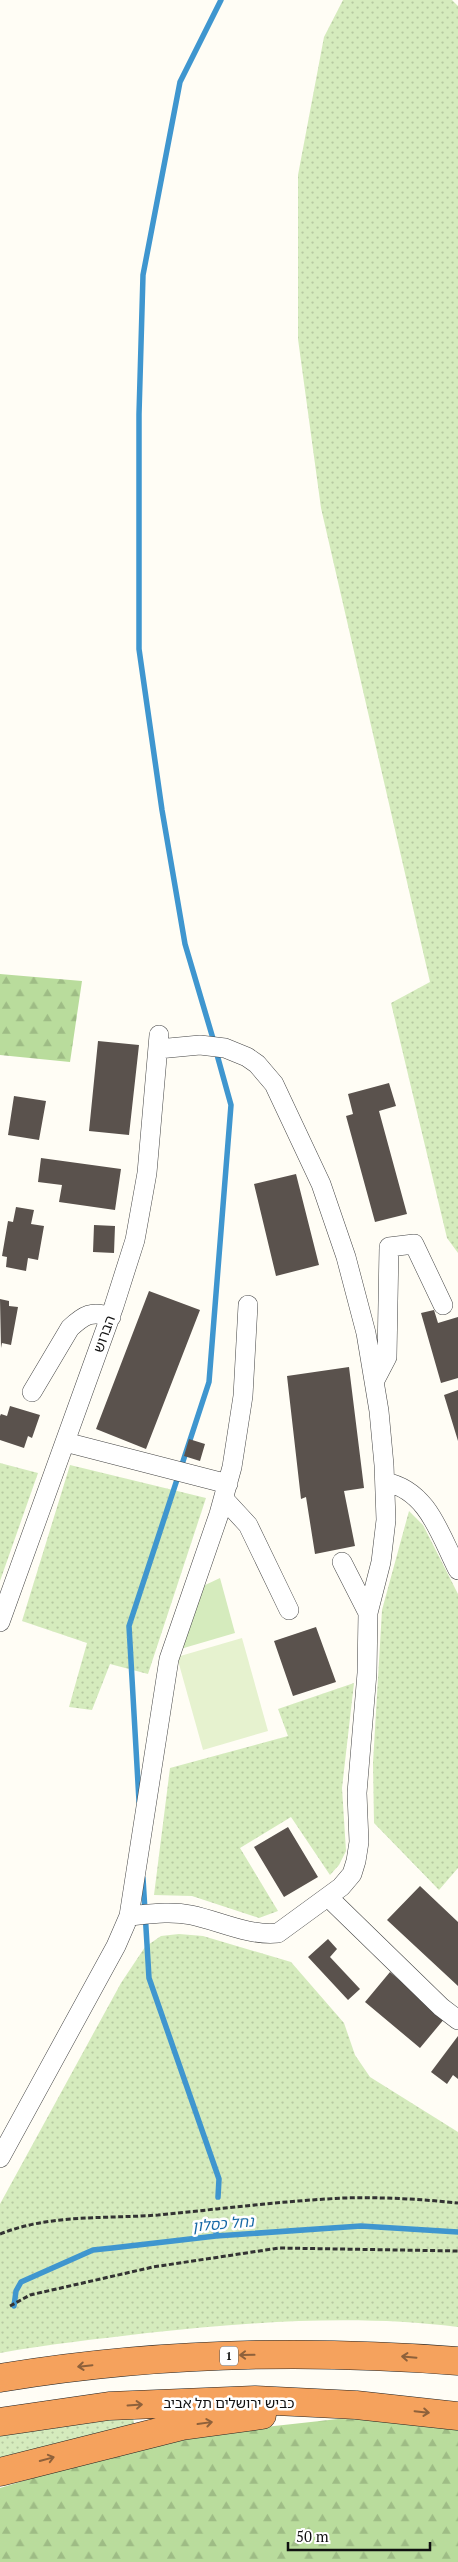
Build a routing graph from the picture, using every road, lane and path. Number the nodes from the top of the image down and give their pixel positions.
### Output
1 (248, 1305) dead end
2 (443, 1305) dead end
3 (110, 1317) junction
4 (375, 1380) junction
5 (32, 1392) dead end
6 (66, 1442) junction
7 (385, 1482) junction
8 (226, 1492) junction
9 (342, 1562) dead end
10 (458, 1570) edge
11 (289, 1610) dead end
12 (368, 1613) junction
13 (0, 1622) edge
14 (328, 1897) junction
15 (129, 1916) junction
16 (458, 2020) edge
17 (0, 2158) edge
18 (458, 2203) edge
19 (0, 2234) edge
20 (458, 2251) edge
21 (10, 2306) dead end
22 (458, 2361) edge
23 (0, 2378) edge
24 (356, 2405) junction
25 (458, 2416) edge
26 (0, 2422) edge
27 (0, 2472) edge

1 - 8 street
2 - 4 street
3 - 4 street, הברוש
3 - 5 street
3 - 6 street, הברוש
4 - 7 street
6 - 8 street
6 - 13 street, הברוש
7 - 10 street
7 - 12 street
8 - 11 street
8 - 15 street
9 - 12 street
12 - 14 street
14 - 15 street
14 - 16 street
15 - 17 street
18 - 19 path
20 - 21 path
22 -> 23 highway, 1
24 -> 25 highway, כביש ירושלים תל אביב
26 -> 24 highway, כביש ירושלים תל אביב
27 -> 24 highway

